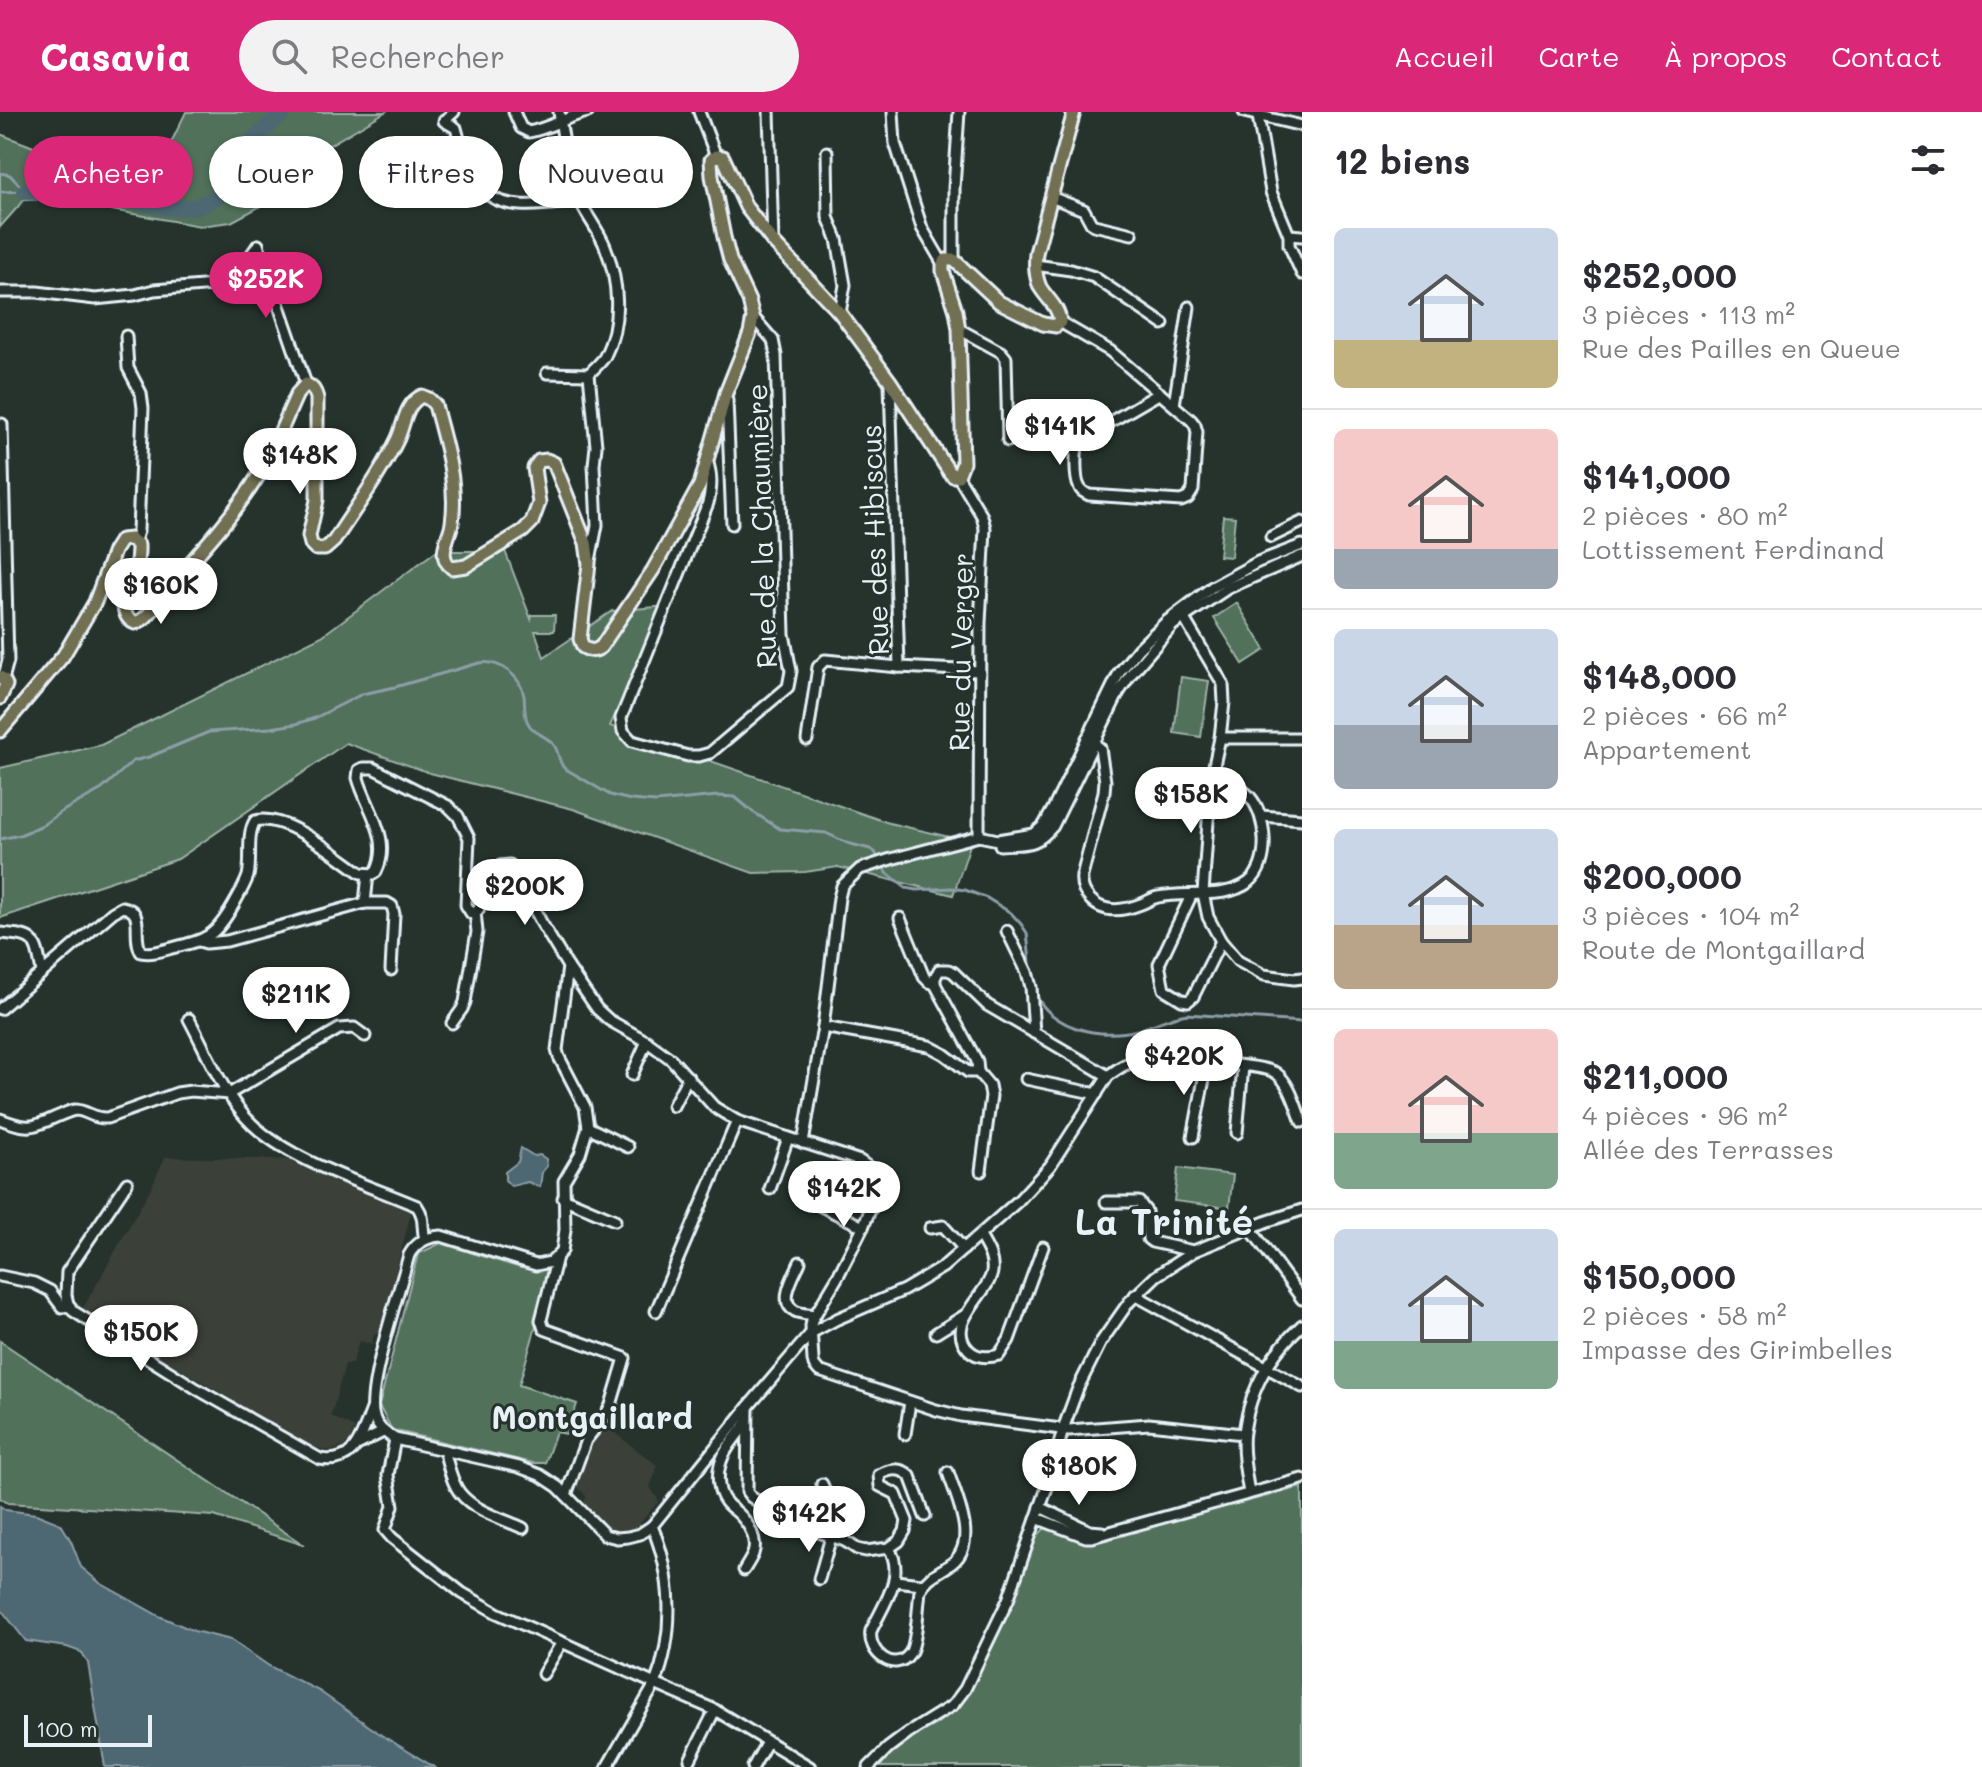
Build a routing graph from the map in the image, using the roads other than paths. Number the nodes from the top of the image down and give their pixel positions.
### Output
1 (454, 112) edge
2 (514, 112) edge
3 (588, 112) edge
4 (699, 112) edge
5 (769, 112) edge
6 (893, 112) edge
7 (959, 112) edge
8 (1074, 112) edge
9 (1244, 112) edge
10 (1258, 116) junction
11 (560, 117) edge
12 (1302, 126) edge
13 (827, 152) dead end
14 (716, 156) junction
15 (1051, 197) junction
16 (519, 205) edge
17 (584, 208) edge
18 (1132, 234) dead end
19 (1289, 235) junction
20 (1302, 236) edge
21 (773, 242) junction
22 (948, 262) junction
23 (1035, 265) junction
24 (1302, 274) edge
25 (0, 292) edge
26 (1189, 307) dead end
27 (840, 313) junction
28 (753, 317) junction
29 (1060, 322) junction
30 (1163, 324) dead end
31 (959, 329) junction
32 (126, 336) dead end
33 (547, 373) dead end
34 (589, 374) junction
35 (890, 381) junction
36 (306, 384) junction
37 (726, 393) junction
38 (1160, 393) junction
39 (1174, 405) junction
40 (2, 424) edge
41 (1008, 441) dead end
42 (707, 459) junction
43 (958, 476) junction
44 (1302, 522) edge
45 (732, 524) dead end
46 (1271, 537) dead end
47 (135, 541) junction
48 (1302, 545) edge
49 (1302, 556) edge
50 (589, 564) junction
51 (1181, 614) junction
52 (899, 667) junction
53 (979, 671) junction
54 (2, 678) edge
55 (0, 698) edge
56 (0, 731) edge
57 (1220, 738) junction
58 (1302, 738) edge
59 (807, 740) dead end
60 (1090, 740) junction
61 (1211, 779) junction
62 (1261, 816) junction
63 (1302, 819) edge
64 (979, 836) junction
65 (368, 874) junction
66 (1203, 893) junction
67 (1191, 896) junction
68 (365, 903) junction
69 (475, 912) junction
70 (900, 918) dead end
71 (1007, 931) dead end
72 (0, 933) edge
73 (199, 941) junction
74 (1221, 941) junction
75 (568, 967) junction
76 (391, 970) dead end
77 (42, 972) junction
78 (1302, 978) edge
79 (935, 984) junction
80 (0, 1009) edge
81 (189, 1019) dead end
82 (452, 1023) dead end
83 (823, 1027) junction
84 (1034, 1033) junction
85 (365, 1036) dead end
86 (647, 1041) junction
87 (1207, 1063) junction
88 (1243, 1066) junction
89 (978, 1072) junction
90 (632, 1075) dead end
91 (1108, 1076) junction
92 (688, 1077) junction
93 (1026, 1079) dead end
94 (229, 1094) junction
95 (1097, 1094) junction
96 (673, 1106) dead end
97 (0, 1119) edge
98 (737, 1121) junction
99 (1302, 1122) edge
100 (588, 1127) junction
101 (1237, 1133) dead end
102 (1193, 1137) dead end
103 (788, 1138) junction
104 (803, 1143) junction
105 (628, 1147) dead end
106 (981, 1171) dead end
107 (127, 1183) dead end
108 (770, 1189) dead end
109 (563, 1198) junction
110 (1106, 1202) dead end
111 (815, 1203) dead end
112 (1302, 1210) edge
113 (615, 1220) dead end
114 (863, 1227) junction
115 (930, 1228) dead end
116 (1250, 1228) junction
117 (980, 1236) junction
118 (425, 1239) junction
119 (1043, 1247) dead end
120 (964, 1249) junction
121 (1194, 1251) junction
122 (557, 1257) junction
123 (800, 1262) dead end
124 (0, 1276) edge
125 (1135, 1295) junction
126 (1302, 1299) edge
127 (70, 1306) junction
128 (656, 1311) dead end
129 (815, 1315) junction
130 (965, 1315) junction
131 (1302, 1325) edge
132 (811, 1333) junction
133 (936, 1333) dead end
134 (1266, 1368) junction
135 (1302, 1387) edge
136 (910, 1402) junction
137 (748, 1407) junction
138 (372, 1408) junction
139 (747, 1422) junction
140 (1063, 1429) junction
141 (383, 1432) junction
142 (905, 1434) dead end
143 (1243, 1434) junction
144 (395, 1439) junction
145 (357, 1445) junction
146 (444, 1450) junction
147 (948, 1472) dead end
148 (1302, 1479) edge
149 (822, 1484) dead end
150 (1249, 1493) junction
151 (566, 1495) junction
152 (1040, 1507) junction
153 (925, 1516) dead end
154 (1036, 1518) junction
155 (652, 1526) junction
156 (523, 1528) dead end
157 (1114, 1530) junction
158 (831, 1537) junction
159 (845, 1541) junction
160 (889, 1548) junction
161 (744, 1570) dead end
162 (819, 1579) dead end
163 (895, 1581) junction
164 (922, 1584) junction
165 (562, 1642) junction
166 (543, 1674) dead end
167 (655, 1684) junction
168 (715, 1710) junction
169 (767, 1742) junction
170 (690, 1760) dead end
171 (607, 1767) edge
172 (753, 1767) edge
173 (810, 1767) edge
174 (869, 1767) edge

1 - 16 street
2 - 11 street
3 - 11 street
4 - 14 street
5 - 21 street
6 - 22 street
7 - 22 street
8 - 15 main road
9 - 10 street
10 - 12 street
10 - 19 street
13 - 27 street
14 - 21 main road
14 - 28 main road
15 - 18 street
15 - 23 main road
17 - 34 street
19 - 20 street
19 - 24 street
21 - 27 main road
22 - 29 main road
22 - 31 main road
23 - 29 main road
23 - 30 street
25 - 36 street
26 - 39 street
27 - 35 main road
28 - 37 main road
28 - 42 street, Rue de la Chaumière
29 - 38 street
31 - 41 street
31 - 43 main road
32 - 47 street
33 - 34 street
34 - 50 street
35 - 43 main road
35 - 52 street, Rue des Hibiscus
36 - 47 main road
36 - 50 main road
37 - 42 main road
37 - 45 street
38 - 39 street
38 - 39 street
40 - 54 street
42 - 50 main road
43 - 53 street, Rue du Verger
44 - 46 street
47 - 56 main road
48 - 51 street
49 - 51 street
51 - 57 street
51 - 60 street
52 - 53 street, Rue des Hibiscus
52 - 59 street
53 - 64 street, Rue du Verger
54 - 55 main road
57 - 58 street
57 - 61 street
60 - 64 street
60 - 67 street
61 - 62 street
61 - 66 street
62 - 63 street
62 - 66 street
64 - 83 street
65 - 68 street
65 - 69 street
65 - 73 street
66 - 67 street
66 - 74 street
67 - 74 street
68 - 73 street
68 - 76 street
69 - 75 street
69 - 82 street
70 - 79 street
71 - 84 street
72 - 77 street
73 - 77 street
74 - 78 street
75 - 86 street
75 - 100 street
77 - 80 street
79 - 84 street
79 - 89 street
81 - 94 street
83 - 89 street
83 - 104 street
84 - 91 street
85 - 94 street
86 - 90 street
86 - 92 street
87 - 88 street
87 - 91 street
87 - 102 street
88 - 99 street
88 - 101 street
89 - 106 street
91 - 95 street
92 - 96 street
92 - 98 street
93 - 95 street
94 - 97 street
94 - 118 street
95 - 117 street
98 - 103 street
98 - 128 street
100 - 105 street
100 - 109 street
103 - 104 street
103 - 108 street
104 - 114 street
107 - 127 street
109 - 113 street
109 - 122 street
110 - 121 street
111 - 114 street
112 - 116 street
114 - 129 street
115 - 120 street
116 - 121 street
116 - 126 street
117 - 120 street
117 - 130 street
118 - 122 street
118 - 138 street
119 - 130 street
120 - 132 street
121 - 125 street
122 - 151 street
123 - 129 street
124 - 127 street
125 - 134 street
125 - 140 street
127 - 145 street
129 - 132 street
130 - 133 street
131 - 134 street
132 - 136 street
132 - 137 street
134 - 135 street
134 - 143 street
136 - 140 street
136 - 142 street
137 - 139 street
137 - 155 street
138 - 141 street
138 - 145 street
139 - 158 street
139 - 161 street
140 - 143 street
140 - 152 street
141 - 144 street
141 - 145 street
143 - 150 street
144 - 146 street
144 - 165 street
146 - 151 street
146 - 156 street
147 - 164 street
148 - 150 street
149 - 159 street
150 - 157 street
151 - 155 street
152 - 154 street
152 - 157 street
153 - 160 street
154 - 157 street
154 - 174 street
155 - 167 street
158 - 159 street
158 - 162 street
159 - 160 street
160 - 163 street
163 - 164 street
163 - 164 street
165 - 166 street
165 - 167 street
167 - 168 street
167 - 171 street
168 - 169 street
168 - 170 street
169 - 172 street
169 - 173 street

